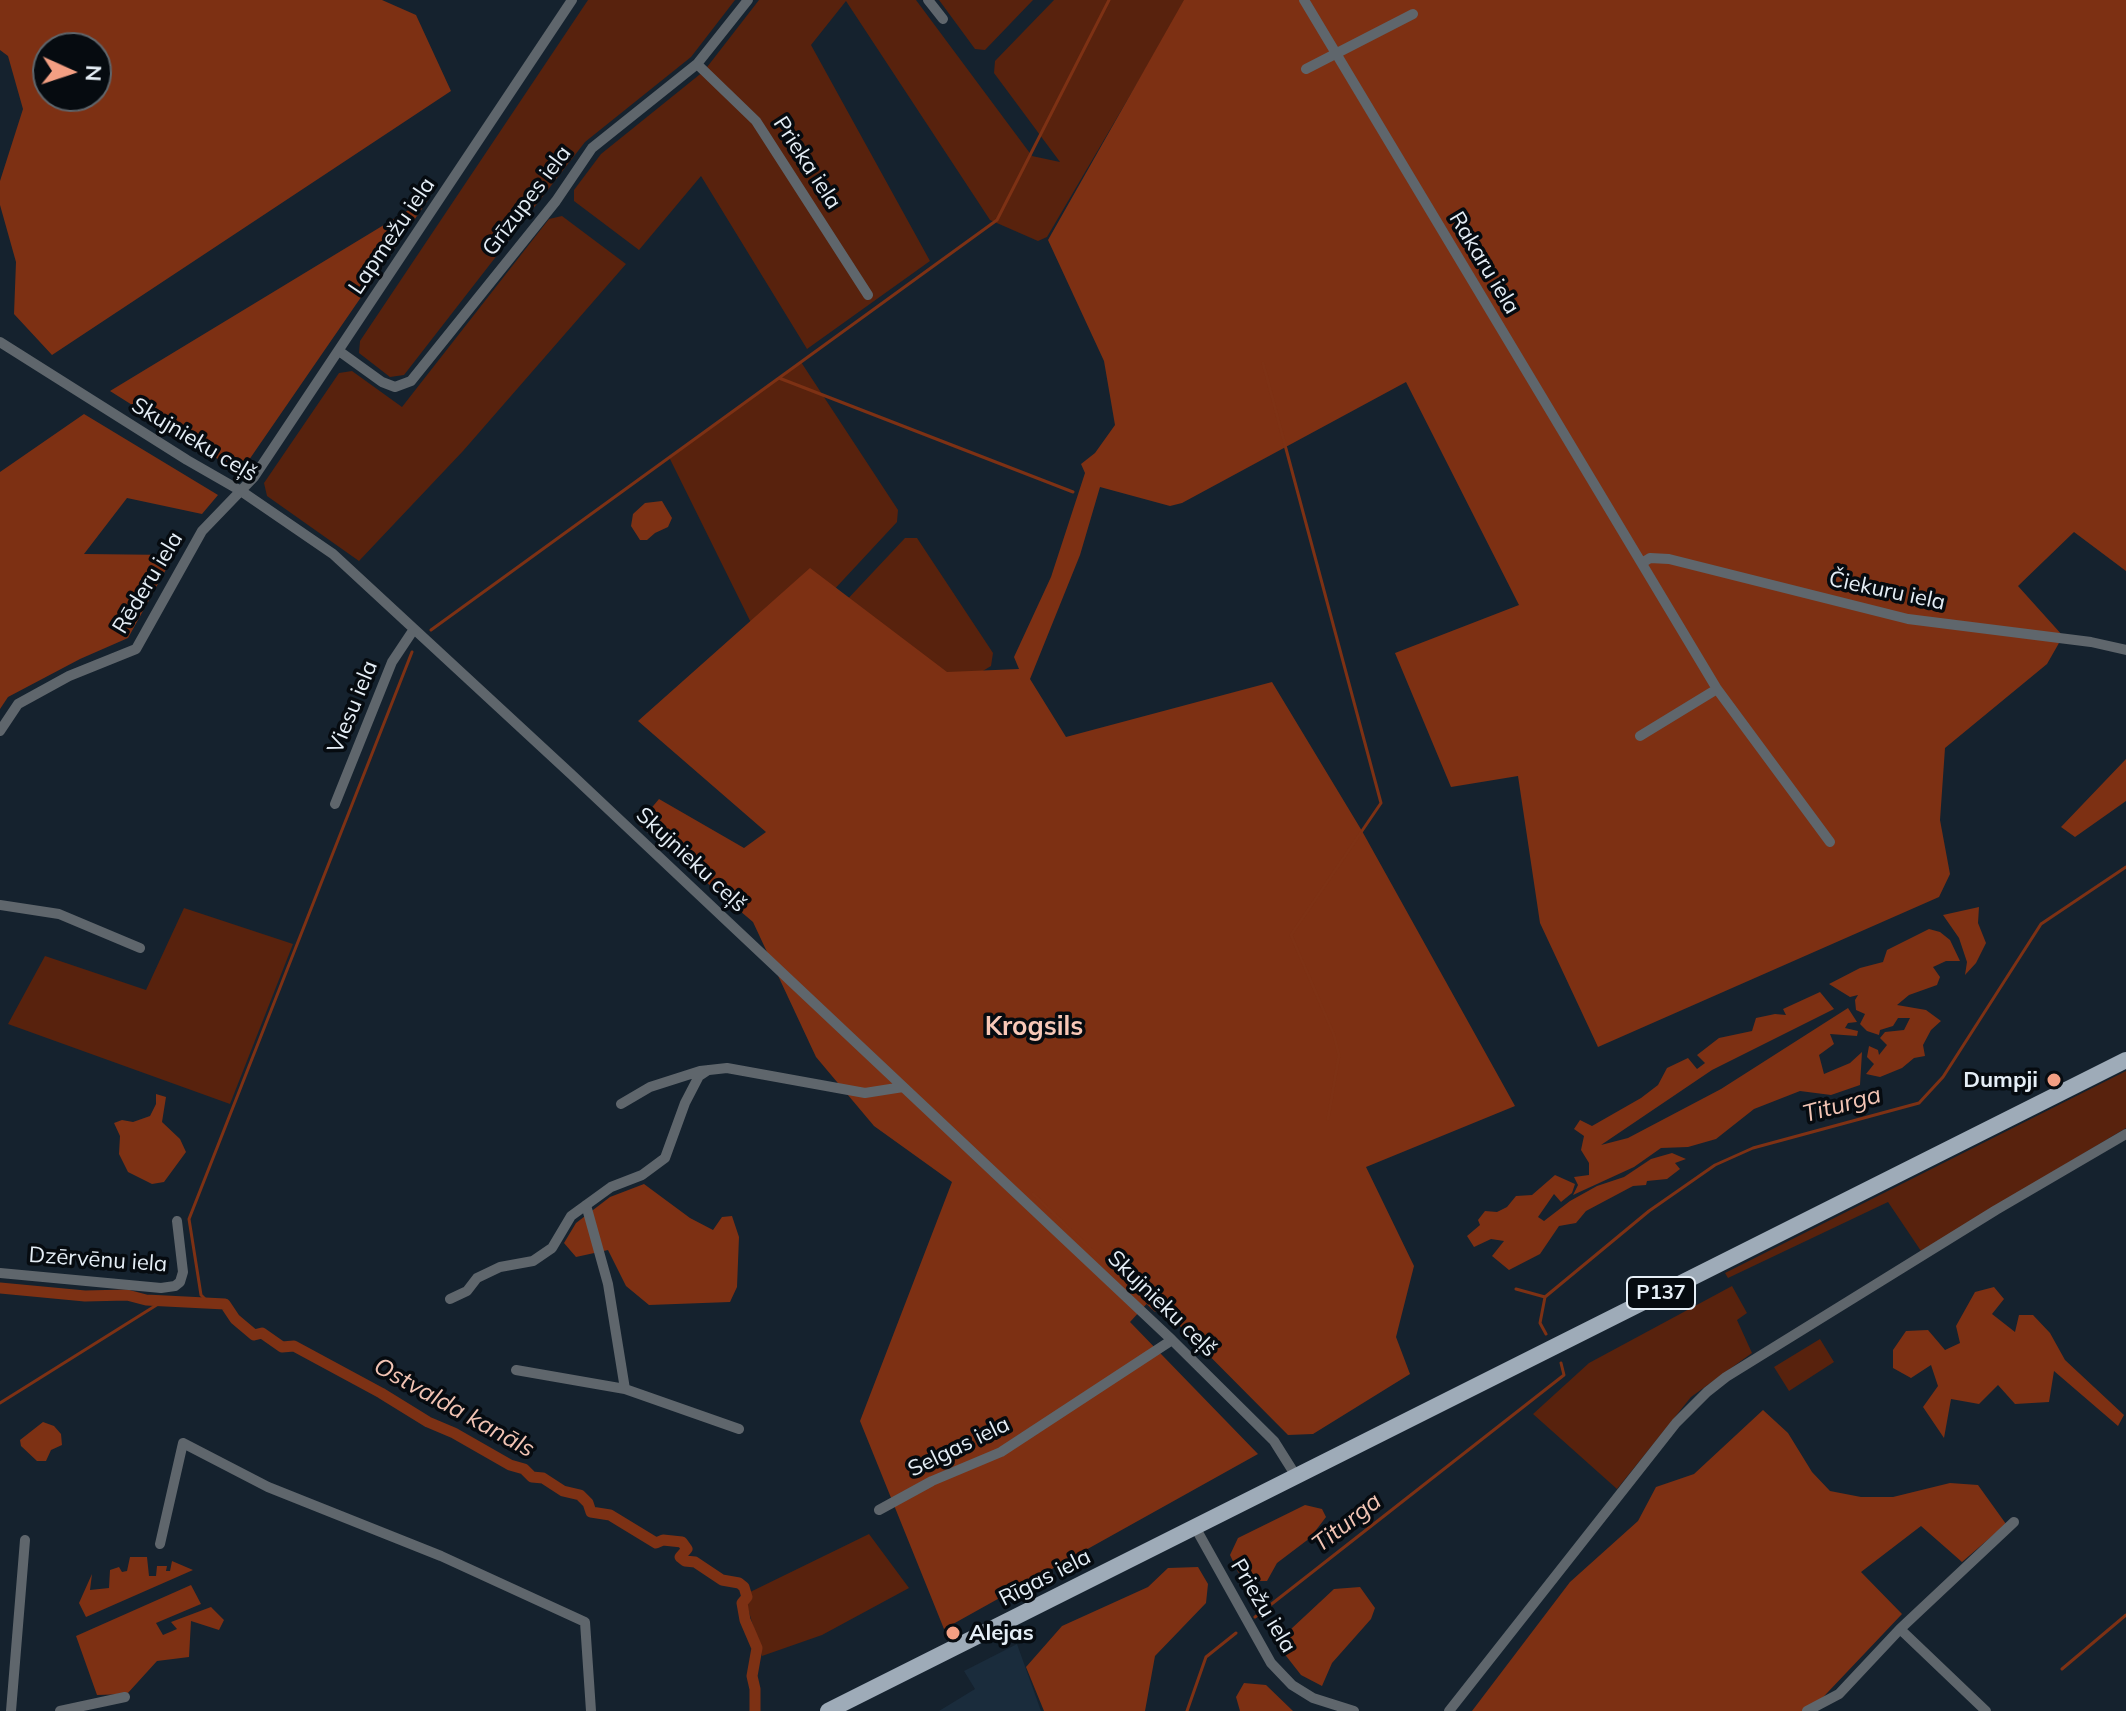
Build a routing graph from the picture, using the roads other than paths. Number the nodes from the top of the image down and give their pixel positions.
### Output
1 (572, 0) edge
2 (748, 0) edge
3 (928, 0) edge
4 (1304, 0) edge
5 (1413, 14) dead end
6 (943, 19) dead end
7 (1336, 54) junction
8 (697, 64) junction
9 (1306, 69) dead end
10 (868, 295) dead end
11 (0, 342) edge
12 (339, 351) junction
13 (241, 491) junction
14 (1642, 563) junction
15 (414, 629) junction
16 (2126, 650) edge
17 (1717, 689) junction
18 (0, 731) edge
19 (1640, 736) dead end
20 (335, 804) dead end
21 (1830, 842) dead end
22 (0, 905) edge
23 (140, 948) dead end
24 (2126, 1060) edge
25 (708, 1070) junction
26 (903, 1087) junction
27 (621, 1104) dead end
28 (2126, 1134) edge
29 (586, 1205) junction
30 (177, 1221) dead end
31 (0, 1273) edge
32 (450, 1299) dead end
33 (1172, 1340) junction
34 (516, 1370) dead end
35 (625, 1389) junction
36 (739, 1429) dead end
37 (1296, 1476) junction
38 (879, 1510) dead end
39 (2014, 1522) dead end
40 (1195, 1527) junction
41 (25, 1540) dead end
42 (160, 1544) dead end
43 (1900, 1629) junction
44 (125, 1697) dead end
45 (11, 1711) edge
46 (60, 1711) edge
47 (591, 1711) edge
48 (828, 1711) edge
49 (1354, 1711) edge
50 (1449, 1711) edge
51 (1807, 1711) edge
52 (1986, 1711) edge

1 - 12 street, Lapmežu iela
2 - 8 street, Grīzupes iela
3 - 6 street
4 - 7 street, Rakaru iela
5 - 7 street
7 - 9 street
7 - 14 street, Rakaru iela
8 - 10 street, Prieka iela
8 - 12 street, Grīzupes iela
11 - 13 street, Skujnieku ceļš
12 - 13 street, Lapmežu iela
13 - 15 street, Skujnieku ceļš
13 - 18 street, Rēderu iela
14 - 16 street, Čiekuru iela
14 - 17 street, Rakaru iela
15 - 20 street, Viesu iela
15 - 26 street, Skujnieku ceļš
17 - 19 street
17 - 21 street, Rakaru iela
22 - 23 street
24 - 37 main road, P137
25 - 26 street
25 - 27 street
25 - 29 street
26 - 33 street, Skujnieku ceļš
28 - 50 street
29 - 32 street
29 - 35 street
30 - 31 street, Dzērvēnu iela
33 - 37 street, Skujnieku ceļš
33 - 38 street, Selgas iela
34 - 35 street
35 - 36 street
37 - 40 main road, P137
39 - 43 street
40 - 48 main road, Rīgas iela / P137
40 - 49 street, Priežu iela
41 - 45 street
42 - 47 street
43 - 51 street
43 - 52 street
44 - 46 street

